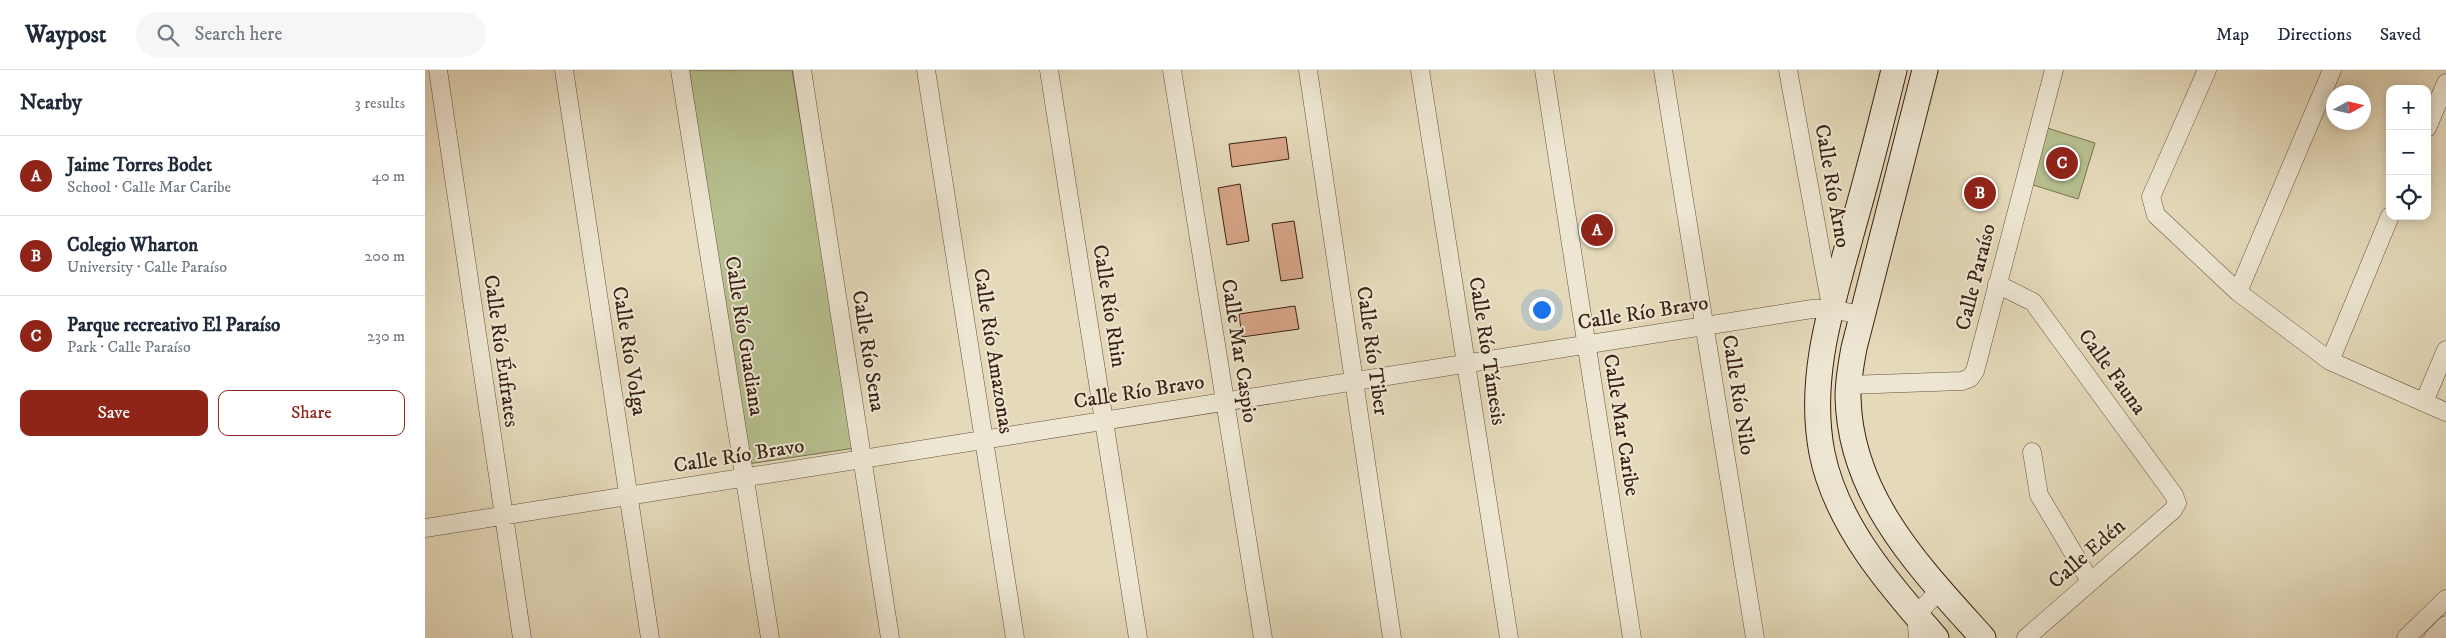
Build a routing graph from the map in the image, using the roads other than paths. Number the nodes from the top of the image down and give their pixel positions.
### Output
1 (438, 70) edge
2 (564, 70) edge
3 (680, 70) edge
4 (802, 70) edge
5 (926, 70) edge
6 (1049, 70) edge
7 (1172, 70) edge
8 (1308, 70) edge
9 (1420, 70) edge
10 (1544, 70) edge
11 (1663, 70) edge
12 (1788, 70) edge
13 (1894, 70) edge
14 (1925, 70) edge
15 (2054, 70) edge
16 (2207, 70) edge
17 (2333, 70) edge
18 (2446, 83) edge
19 (2431, 119) edge
20 (2388, 220) edge
21 (1997, 284) junction
22 (2238, 292) junction
23 (1831, 309) junction
24 (1861, 315) junction
25 (1704, 326) junction
26 (1586, 345) junction
27 (2446, 350) edge
28 (2330, 361) junction
29 (1466, 364) junction
30 (1354, 381) junction
31 (1848, 385) junction
32 (1225, 402) junction
33 (2424, 402) junction
34 (2446, 412) edge
35 (1104, 421) junction
36 (984, 440) junction
37 (2032, 452) dead end
38 (862, 459) junction
39 (743, 478) junction
40 (629, 496) junction
41 (2177, 503) joint
42 (503, 516) junction
43 (425, 528) edge
44 (2091, 580) junction
45 (1940, 590) junction
46 (2446, 599) edge
47 (2446, 625) edge
48 (1917, 626) edge
49 (523, 638) edge
50 (650, 638) edge
51 (770, 638) edge
52 (890, 638) edge
53 (1015, 638) edge
54 (1138, 638) edge
55 (1263, 638) edge
56 (1392, 638) edge
57 (1509, 638) edge
58 (1632, 638) edge
59 (1755, 638) edge
60 (1936, 638) edge
61 (1983, 638) edge
62 (2026, 638) edge
63 (2406, 638) edge
64 (2433, 638) edge

1 - 42 street, Calle Río Éufrates
2 - 40 street, Calle Río Volga
3 - 39 street, Calle Río Guadiana
4 - 38 street, Calle Río Sena
5 - 36 street, Calle Río Amazonas
6 - 35 street, Calle Río Rhin
7 - 32 street, Calle Mar Caspio
8 - 30 street, Calle Río Tiber
9 - 29 street, Calle Río Támesis
10 - 26 street, Calle Mar Caribe
11 - 25 street, Calle Río Nilo
12 - 23 street, Calle Río Arno
13 - 23 main road
14 - 24 main road
15 - 21 street, Calle Paraíso
16 - 22 street
17 - 22 street
18 - 19 street
20 - 28 street
21 - 31 street, Calle Paraíso
21 - 41 street, Calle Fauna
22 - 28 street
23 - 24 street, Calle Río Bravo
23 - 25 street, Calle Río Bravo
23 - 48 main road
24 - 31 main road
25 - 26 street, Calle Río Bravo
25 - 59 street, Calle Río Nilo
26 - 29 street, Calle Río Bravo
26 - 58 street, Calle Mar Caribe
27 - 33 street
28 - 33 street
29 - 30 street, Calle Río Bravo
29 - 57 street, Calle Río Támesis
30 - 32 street, Calle Río Bravo
30 - 56 street, Calle Río Tiber
31 - 45 main road
32 - 35 street, Calle Río Bravo
32 - 55 street, Calle Mar Caspio
33 - 34 street
35 - 36 street, Calle Río Bravo
35 - 54 street, Calle Río Rhin
36 - 38 street, Calle Río Bravo
36 - 53 street, Calle Río Amazonas
37 - 44 street
38 - 39 street, Calle Río Bravo
38 - 52 street, Calle Río Sena
39 - 40 street, Calle Río Bravo
39 - 51 street, Calle Río Guadiana
40 - 42 street, Calle Río Bravo
40 - 50 street, Calle Río Volga
41 - 44 street, Calle Edén
42 - 43 street, Calle Río Bravo
42 - 49 street, Calle Río Éufrates
44 - 62 street, Calle Edén
45 - 48 street
45 - 61 main road
46 - 63 street
47 - 64 street
48 - 60 main road

